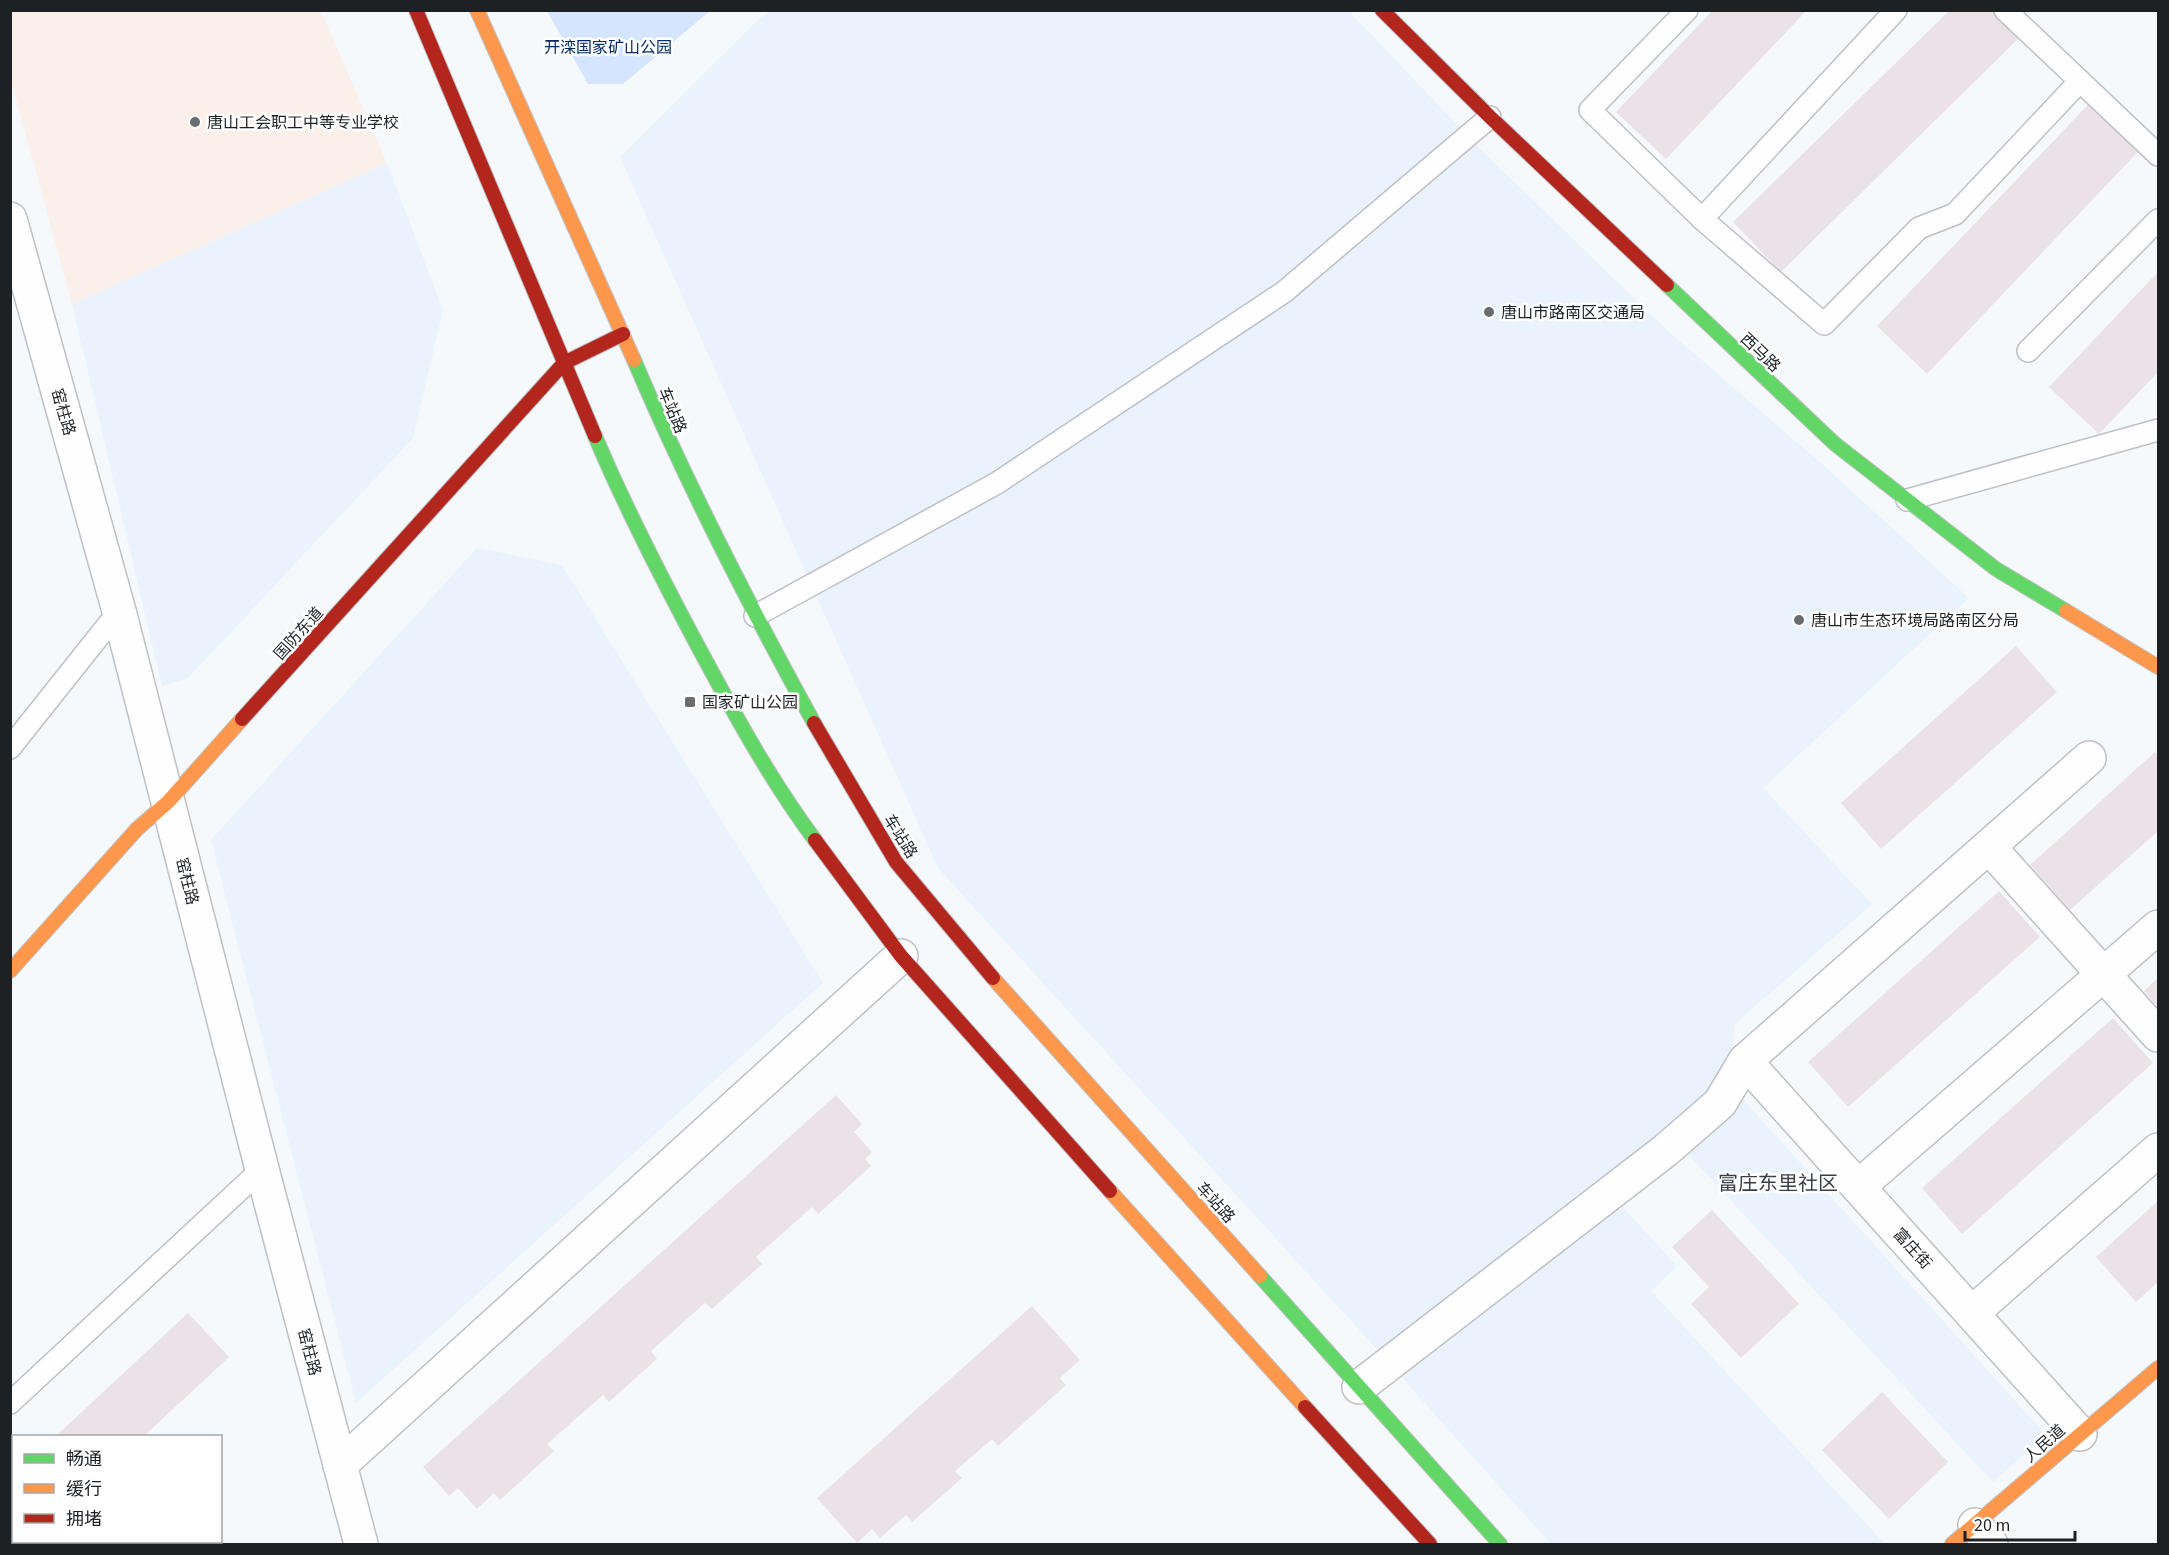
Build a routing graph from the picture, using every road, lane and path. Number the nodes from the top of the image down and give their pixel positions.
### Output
1 (416, 10) edge
2 (477, 10) edge
3 (1382, 10) edge
4 (1687, 10) edge
5 (1896, 10) edge
6 (2005, 10) edge
7 (2080, 81) junction
8 (1490, 117) junction
9 (2158, 154) edge
10 (10, 219) edge
11 (1702, 219) junction
12 (2158, 220) edge
13 (623, 334) junction
14 (2028, 351) dead end
15 (564, 363) junction
16 (2158, 430) edge
17 (1907, 500) junction
18 (119, 611) junction
19 (754, 616) junction
20 (2158, 667) edge
21 (10, 748) edge
22 (2089, 758) dead end
23 (168, 802) junction
24 (1989, 847) junction
25 (2158, 927) edge
26 (901, 956) junction
27 (10, 971) edge
28 (2103, 974) junction
29 (2158, 1035) edge
30 (1745, 1061) junction
31 (2158, 1150) edge
32 (262, 1169) junction
33 (1858, 1187) junction
34 (1971, 1314) junction
35 (2158, 1368) edge
36 (1359, 1387) junction
37 (10, 1403) edge
38 (2080, 1434) junction
39 (340, 1465) junction
40 (1973, 1538) edge
41 (361, 1545) edge
42 (1430, 1545) edge
43 (1500, 1545) edge

1 - 15 main road
2 - 13 main road, 车站路
3 - 8 main road, 西马路
4 - 11 lane
5 - 11 lane
6 - 7 lane
7 - 9 lane
7 - 11 lane
8 - 17 main road, 西马路
8 - 19 lane
10 - 18 street, 窑柱路
12 - 14 lane
13 - 15 main road, 国防东道
13 - 19 main road, 车站路
15 - 23 main road, 国防东道
15 - 26 main road
16 - 17 lane
17 - 20 main road, 西马路
18 - 21 lane
18 - 23 street, 窑柱路
19 - 36 main road, 车站路
22 - 24 street
23 - 27 main road, 国防东道
23 - 32 street, 窑柱路
24 - 28 street
24 - 30 street
25 - 28 street
26 - 39 street
26 - 42 main road
28 - 29 street
28 - 33 street
30 - 33 street, 富庄街
30 - 36 street
31 - 34 street
32 - 37 lane
32 - 39 street, 窑柱路
33 - 34 street, 富庄街
34 - 38 street, 富庄街
35 - 38 main road, 人民道
36 - 43 main road, 车站路
38 - 40 main road, 人民道
39 - 41 street, 窑柱路

